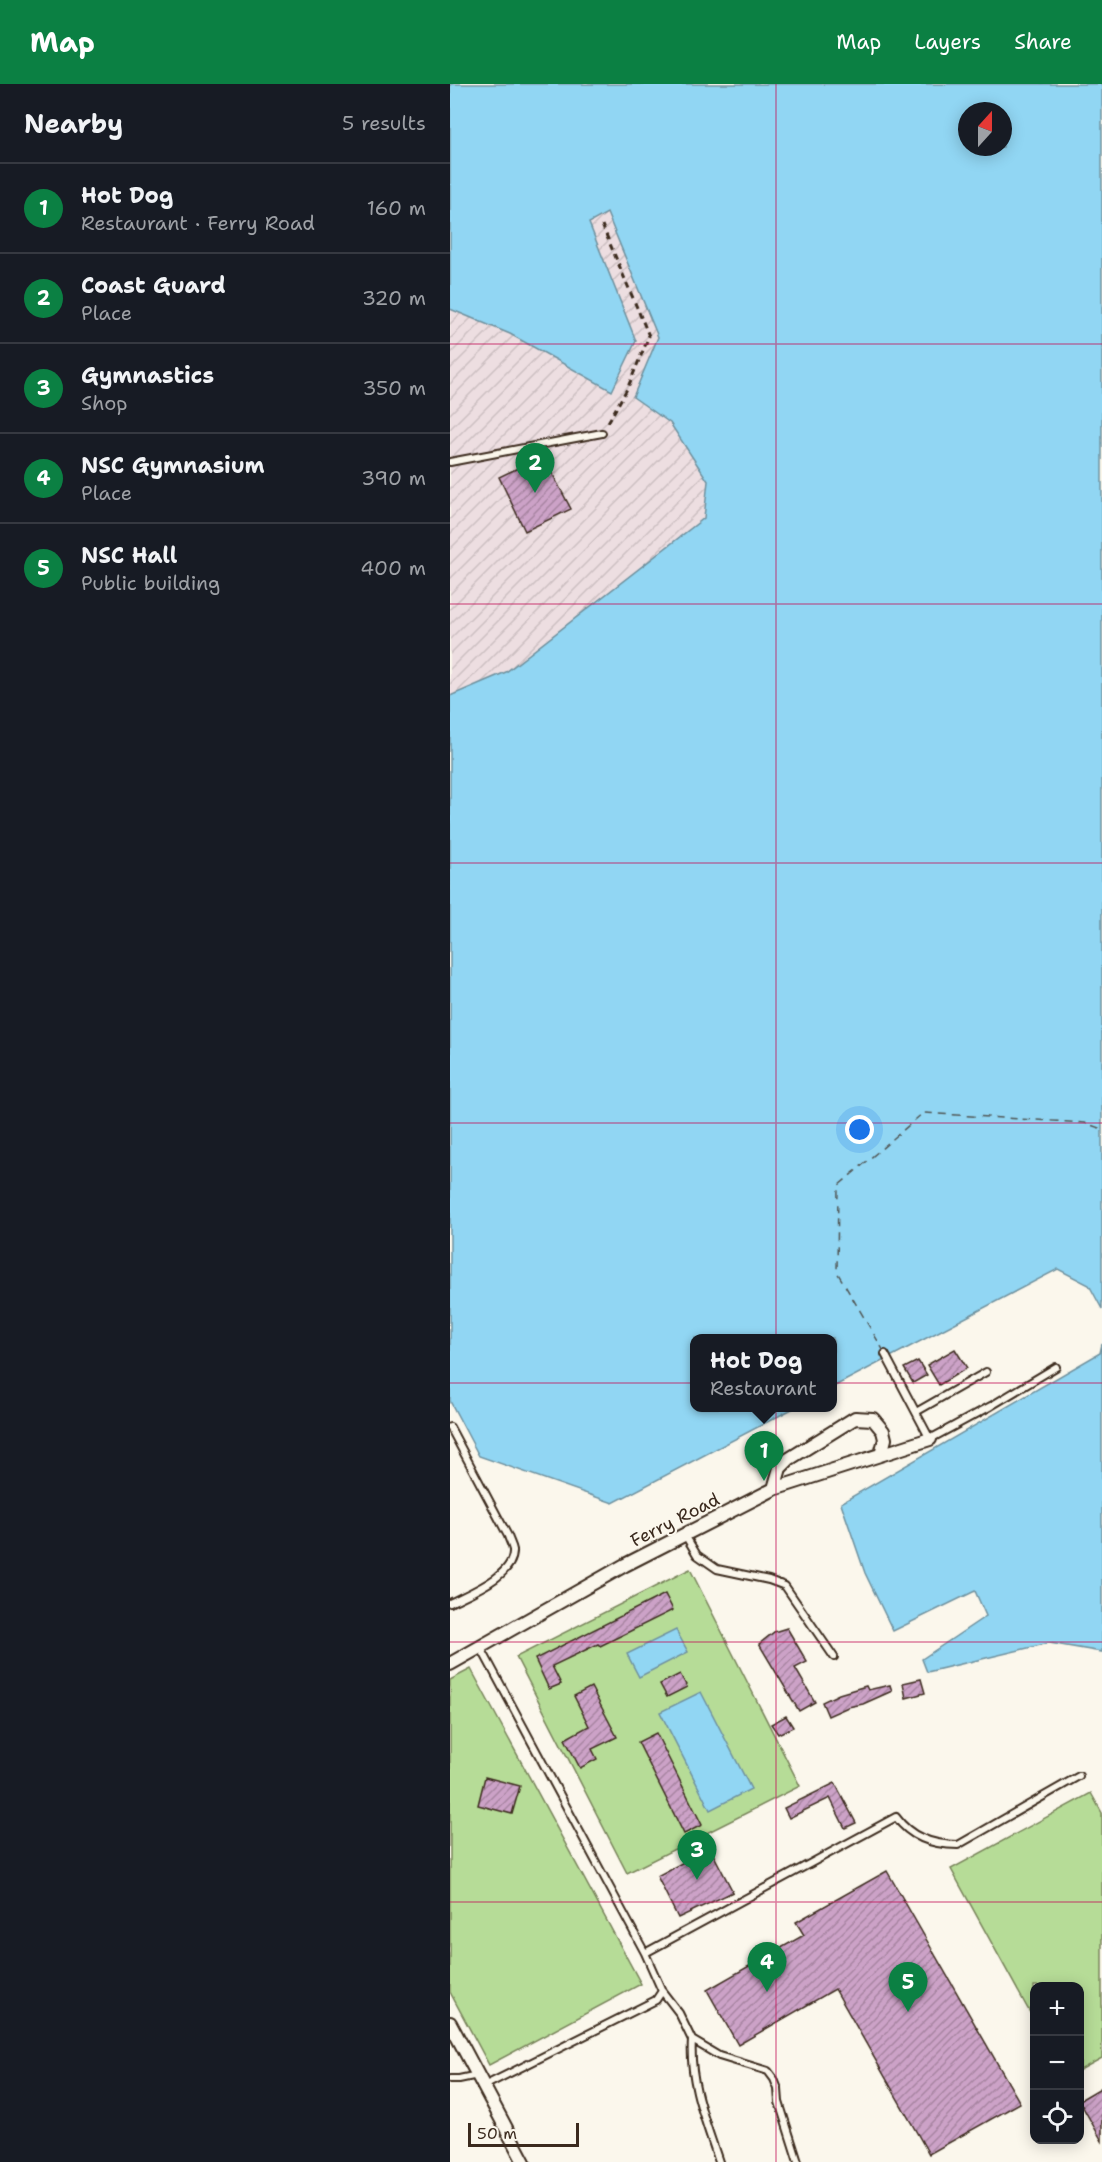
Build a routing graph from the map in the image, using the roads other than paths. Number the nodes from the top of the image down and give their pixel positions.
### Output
1 (602, 434) road end
2 (450, 462) edge
3 (885, 1354) dead end
4 (1056, 1367) dead end
5 (986, 1372) dead end
6 (916, 1412) junction
7 (450, 1427) edge
8 (930, 1439) junction
9 (881, 1454) junction
10 (774, 1489) junction
11 (684, 1535) junction
12 (450, 1603) edge
13 (481, 1648) junction
14 (834, 1657) dead end
15 (450, 1665) edge
16 (1079, 1776) dead end
17 (645, 1953) junction
18 (662, 1991) junction
19 (450, 2023) edge
20 (692, 2040) junction
21 (478, 2075) junction
22 (450, 2079) edge
23 (484, 2086) junction
24 (524, 2162) edge
25 (719, 2162) edge
26 (798, 2162) edge

1 - 2 lane
3 - 6 lane
4 - 8 lane
5 - 6 lane
6 - 8 lane
7 - 12 lane
8 - 9 street, Ferry Road
9 - 10 street, Ferry Road
9 - 10 street
10 - 11 street, Ferry Road
11 - 13 street, Ferry Road
11 - 14 lane
13 - 15 street, Ferry Road
13 - 17 lane
16 - 17 lane
17 - 18 lane
18 - 20 lane
18 - 23 lane
19 - 21 street
20 - 25 lane
20 - 26 lane
21 - 22 lane
21 - 23 street
23 - 24 street

